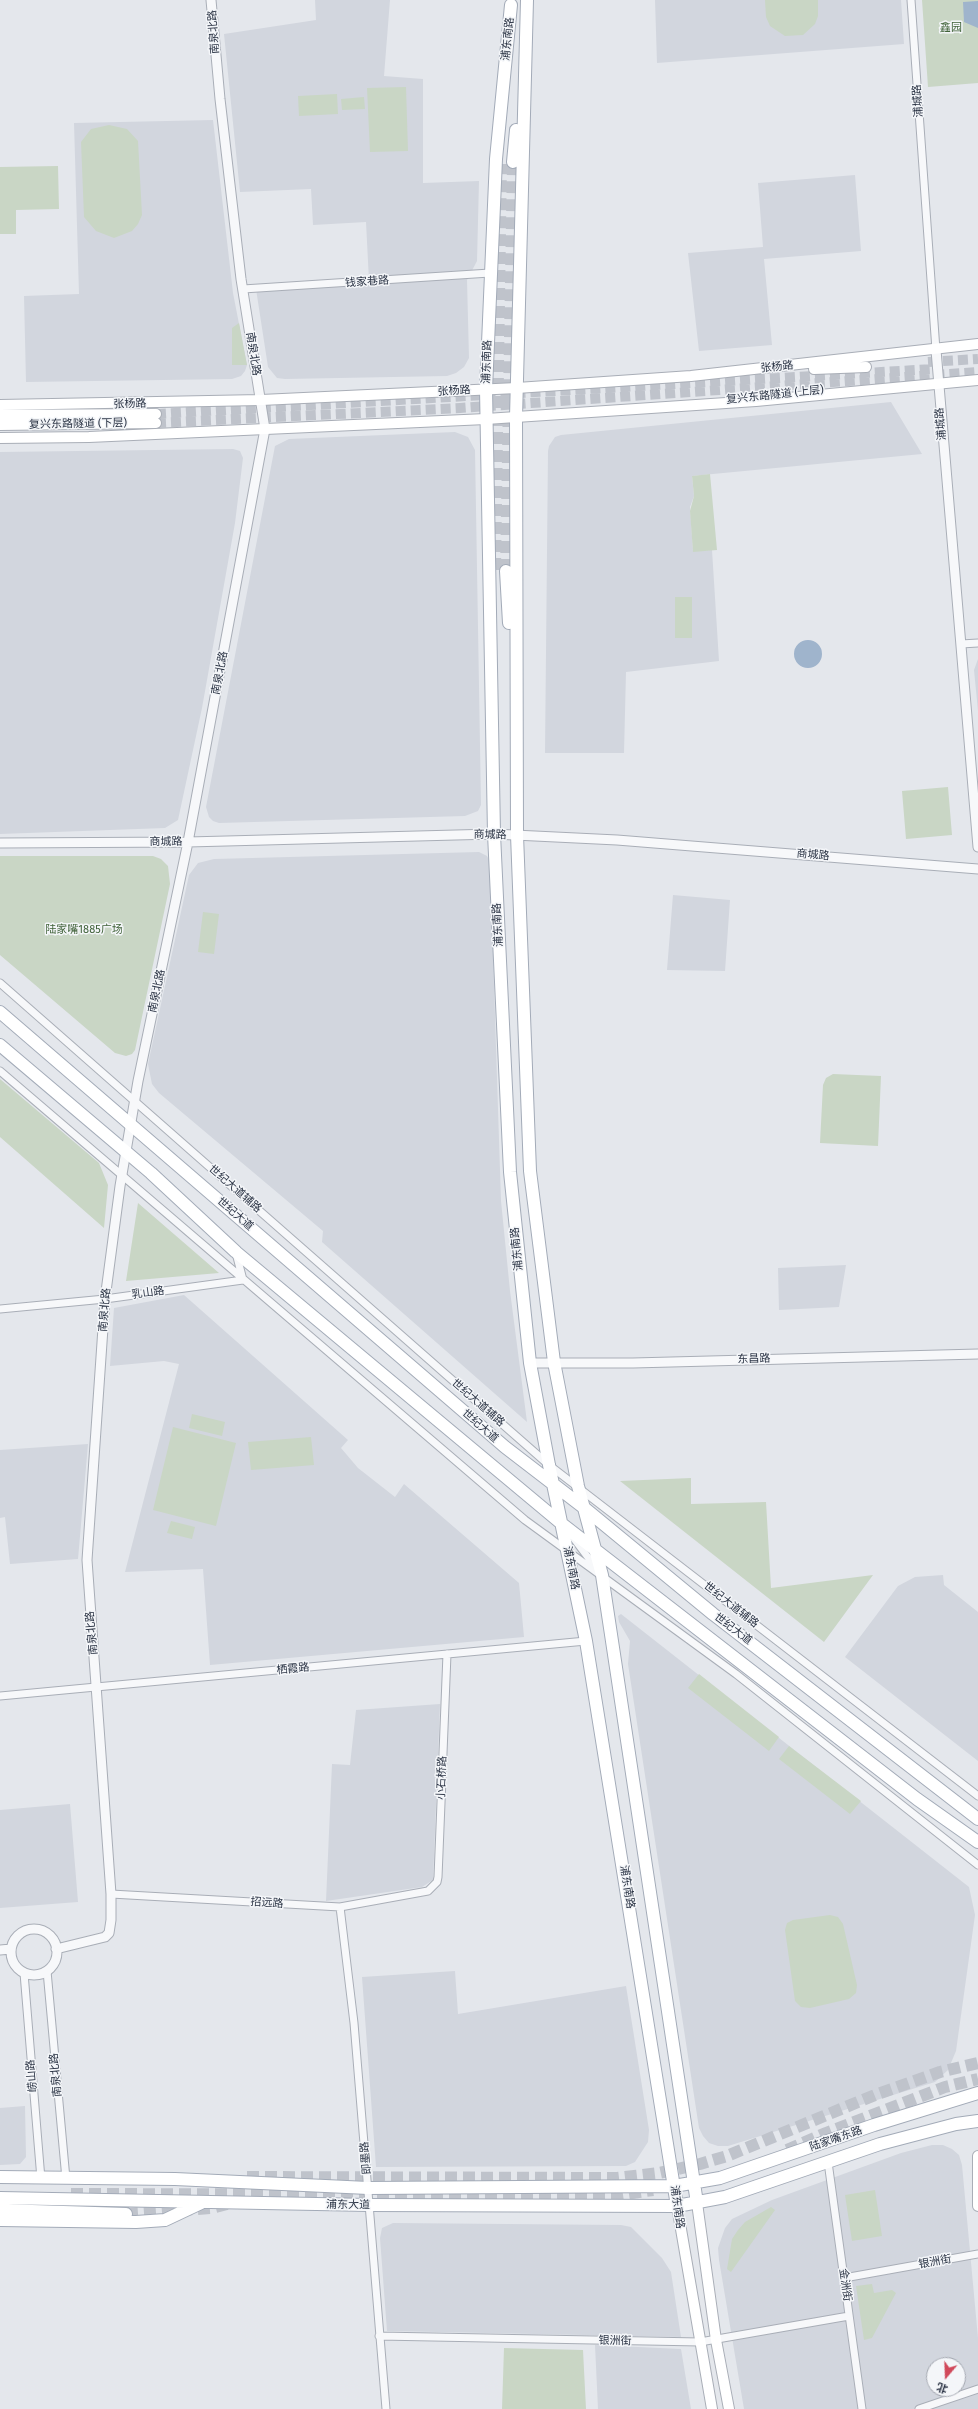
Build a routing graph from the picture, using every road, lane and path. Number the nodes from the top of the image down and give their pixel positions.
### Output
1 (211, 0) edge
2 (911, 0) edge
3 (511, 3) edge
4 (526, 4) edge
5 (490, 273) junction
6 (243, 289) junction
7 (978, 344) edge
8 (936, 350) junction
9 (866, 367) dead end
10 (691, 376) junction
11 (978, 380) edge
12 (938, 385) junction
13 (869, 386) dead end
14 (517, 388) junction
15 (486, 389) junction
16 (261, 400) junction
17 (0, 405) edge
18 (681, 405) junction
19 (0, 415) edge
20 (516, 417) junction
21 (486, 419) junction
22 (0, 425) edge
23 (265, 429) junction
24 (0, 438) edge
25 (978, 643) edge
26 (961, 644) junction
27 (492, 720) junction
28 (517, 722) junction
29 (494, 834) junction
30 (517, 835) junction
31 (188, 842) junction
32 (0, 843) edge
33 (978, 847) edge
34 (978, 869) edge
35 (0, 983) edge
36 (0, 1012) edge
37 (0, 1045) edge
38 (0, 1071) edge
39 (135, 1100) junction
40 (130, 1125) junction
41 (126, 1151) junction
42 (122, 1175) junction
43 (236, 1252) junction
44 (243, 1280) junction
45 (106, 1298) junction
46 (0, 1309) edge
47 (978, 1354) edge
48 (554, 1362) junction
49 (530, 1363) junction
50 (549, 1465) junction
51 (554, 1485) junction
52 (578, 1486) junction
53 (583, 1507) junction
54 (562, 1524) junction
55 (595, 1548) junction
56 (568, 1551) junction
57 (602, 1575) junction
58 (586, 1640) junction
59 (447, 1654) junction
60 (96, 1688) junction
61 (0, 1696) edge
62 (978, 1796) edge
63 (962, 1806) junction
64 (978, 1811) edge
65 (978, 1819) edge
66 (978, 1842) edge
67 (978, 1865) edge
68 (421, 1893) joint
69 (111, 1894) junction
70 (340, 1907) junction
71 (56, 1949) junction
72 (0, 1950) edge
73 (11, 1950) junction
74 (47, 1971) junction
75 (24, 1973) junction
76 (978, 2093) edge
77 (978, 2121) edge
78 (978, 2156) edge
79 (828, 2162) junction
80 (0, 2177) edge
81 (41, 2178) junction
82 (66, 2179) junction
83 (693, 2184) junction
84 (674, 2186) junction
85 (368, 2188) junction
86 (0, 2198) edge
87 (202, 2202) junction
88 (696, 2203) junction
89 (369, 2206) junction
90 (677, 2206) junction
91 (978, 2206) edge
92 (0, 2210) edge
93 (126, 2214) tunnel mouth
94 (0, 2220) edge
95 (978, 2254) edge
96 (844, 2278) junction
97 (849, 2316) junction
98 (379, 2336) junction
99 (716, 2340) junction
100 (700, 2342) junction
101 (978, 2389) edge
102 (378, 2409) edge
103 (386, 2409) edge
104 (712, 2409) edge
105 (729, 2409) edge
106 (862, 2409) edge
107 (919, 2409) edge

1 - 6 street, 南泉北路
2 - 8 street, 浦城路
3 - 4 main road, 浦东南路
3 - 5 main road, 浦东南路
4 - 14 main road, 浦东南路
5 - 6 street, 钱家巷路
5 - 15 main road, 浦东南路
6 - 16 street, 南泉北路
7 - 8 main road, 张杨路
8 - 10 main road, 张杨路
8 - 12 street, 浦城路
9 - 10 main road, 复兴东路隧道 (上层)
10 - 14 main road, 张杨路
11 - 12 main road
12 - 18 main road
12 - 26 street, 浦城路
13 - 18 main road, 复兴东路隧道 (上层)
14 - 15 main road, 张杨路
14 - 20 main road, 浦东南路
15 - 16 main road, 张杨路
15 - 21 main road, 浦东南路
16 - 17 main road, 张杨路
16 - 23 street, 南泉北路
18 - 20 main road
19 - 22 main road, 复兴东路隧道 (下层)
20 - 21 main road
20 - 28 main road, 浦东南路
21 - 23 main road
21 - 27 main road, 浦东南路
23 - 24 main road
23 - 31 street, 南泉北路
25 - 26 street
26 - 33 street, 浦城路
27 - 28 main road, 浦东南路
27 - 29 main road, 浦东南路
28 - 30 main road, 浦东南路
29 - 30 street, 商城路
29 - 31 street, 商城路
29 - 49 main road, 浦东南路
30 - 34 street, 商城路
30 - 48 main road, 浦东南路
31 - 32 street, 商城路
31 - 39 street, 南泉北路
35 - 39 street, 世纪大道辅路
36 - 40 main road, 世纪大道
37 - 41 main road, 世纪大道
38 - 42 street
39 - 40 street, 南泉北路
39 - 50 street, 世纪大道辅路
40 - 41 street, 南泉北路
40 - 51 main road, 世纪大道
41 - 42 street, 南泉北路
41 - 43 main road, 世纪大道
42 - 44 street
42 - 45 street, 南泉北路
43 - 44 street
43 - 54 main road, 世纪大道
44 - 45 street, 乳山路
44 - 56 street
45 - 46 street, 乳山路
45 - 60 street, 南泉北路
47 - 48 street, 东昌路
48 - 49 street, 东昌路
48 - 52 main road, 浦东南路
49 - 50 main road, 浦东南路
50 - 51 main road, 浦东南路
50 - 52 street, 世纪大道辅路
51 - 53 main road, 世纪大道
51 - 54 main road, 浦东南路
52 - 53 main road, 浦东南路
52 - 62 street, 世纪大道辅路
53 - 55 main road, 浦东南路
53 - 63 main road, 世纪大道
54 - 55 main road, 世纪大道
54 - 56 main road, 浦东南路
54 - 57 street
55 - 57 main road, 浦东南路
55 - 66 main road, 世纪大道
56 - 57 street
56 - 58 main road, 浦东南路
57 - 67 street
57 - 83 main road, 浦东南路
58 - 59 street, 栖霞路
58 - 84 main road, 浦东南路
59 - 60 street, 栖霞路
59 - 68 street, 小石桥路
60 - 61 street, 栖霞路
60 - 69 street, 南泉北路
63 - 64 main road
63 - 65 main road, 世纪大道
68 - 70 street, 招远路
69 - 70 street, 招远路
69 - 71 street, 南泉北路
70 - 85 street, 即墨路
71 - 73 street
71 - 74 street
72 - 73 street
73 - 75 street
74 - 75 street
74 - 82 street, 南泉北路
75 - 81 street, 崂山路
76 - 83 main road, 陆家嘴东路
77 - 79 main road, 陆家嘴东路
78 - 91 main road
79 - 88 main road, 陆家嘴东路
79 - 96 street, 金洲街
80 - 81 main road, 浦东大道
81 - 82 main road, 浦东大道
82 - 85 main road, 浦东大道
83 - 84 main road, 浦东大道
83 - 88 main road, 浦东南路
84 - 85 main road, 浦东大道
84 - 90 main road, 浦东南路
85 - 89 street, 即墨路
86 - 87 main road, 浦东大道
87 - 89 main road, 浦东大道
87 - 94 main road
88 - 90 main road, 浦东大道
88 - 99 main road, 浦东南路
89 - 90 main road, 浦东大道
89 - 98 street, 即墨路
90 - 100 main road, 浦东南路
92 - 93 main road
95 - 96 street, 银洲街
96 - 97 street, 金洲街
97 - 99 street, 银洲街
97 - 106 street, 金洲街
98 - 100 street, 银洲街
98 - 103 street, 即墨路
99 - 100 street, 银洲街
99 - 105 main road, 浦东南路
100 - 104 main road, 浦东南路
101 - 107 street
102 - 103 street

